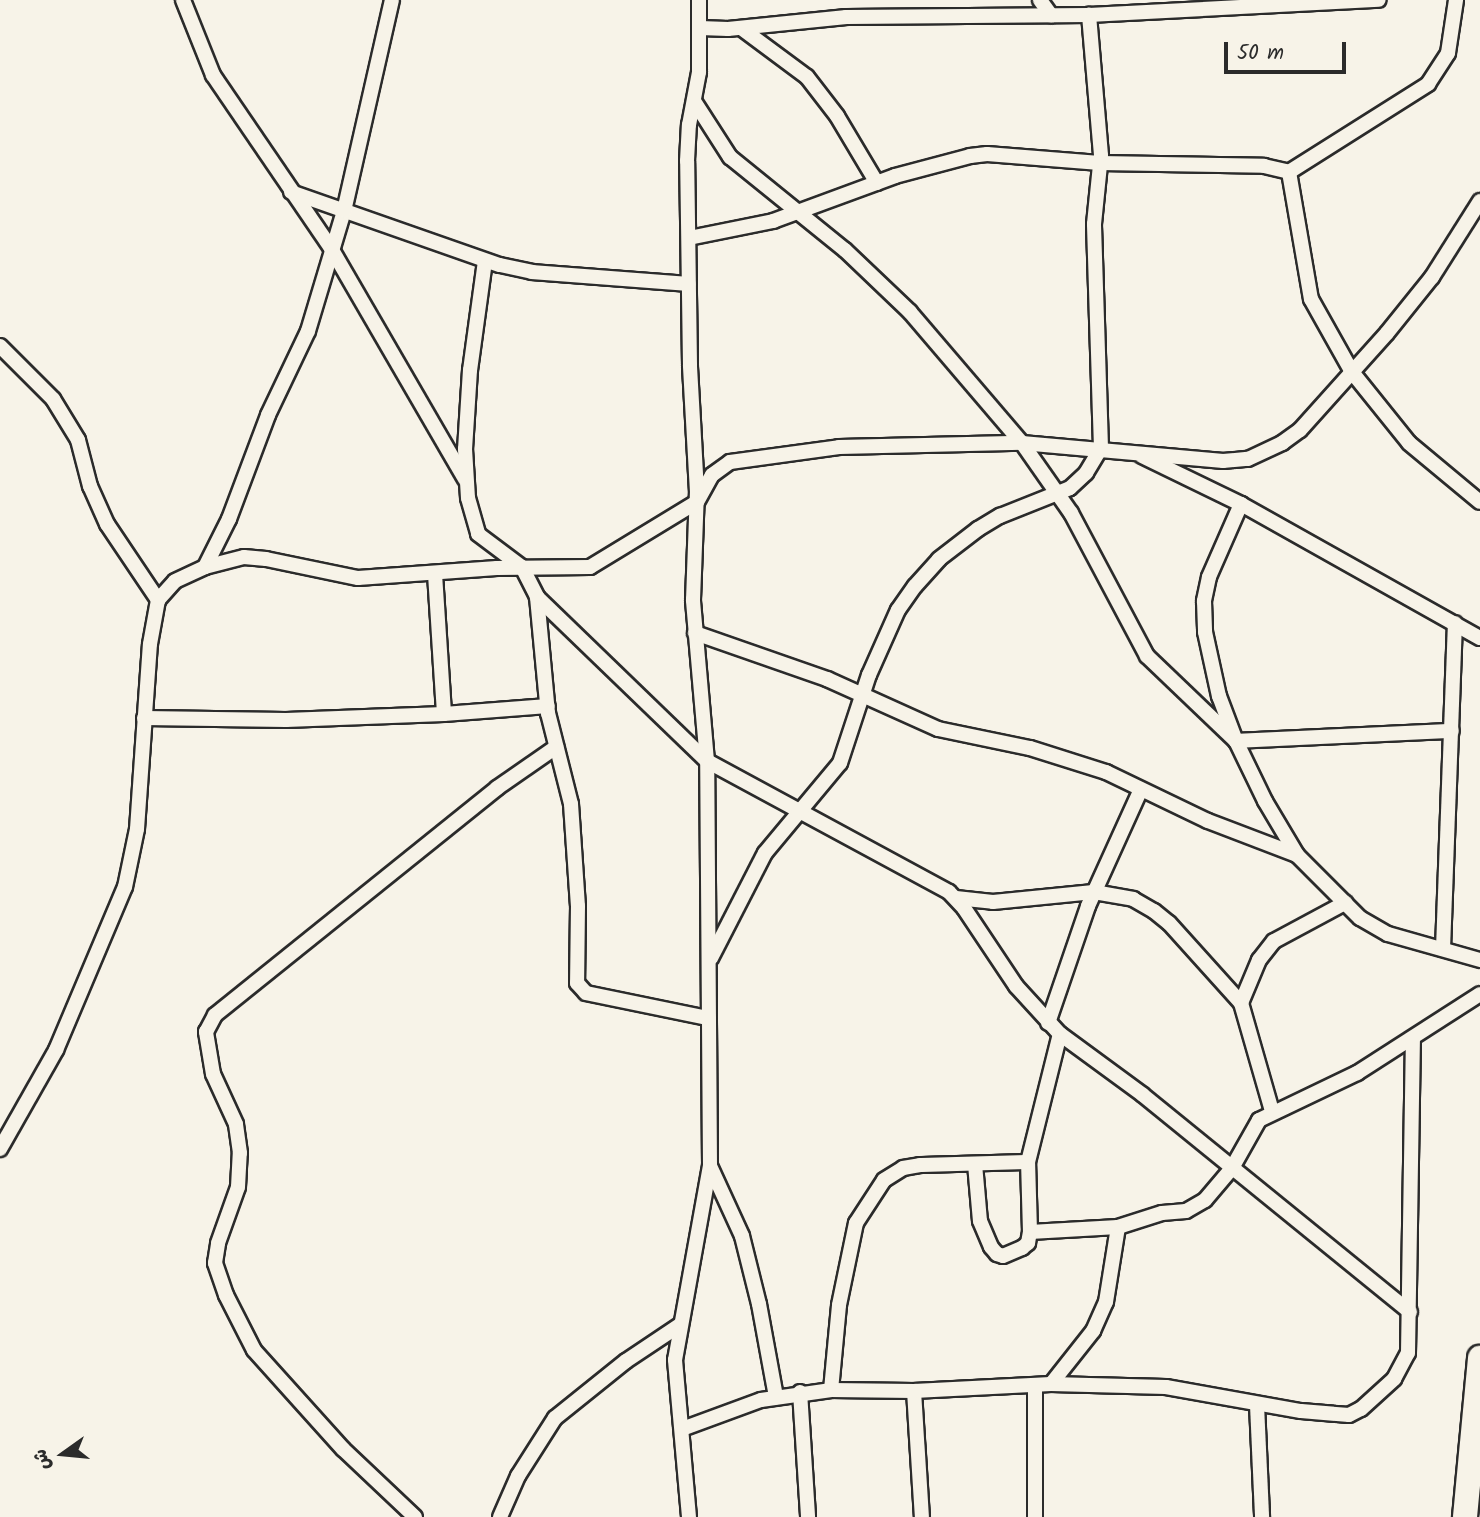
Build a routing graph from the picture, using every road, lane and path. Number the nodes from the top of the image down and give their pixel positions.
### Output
1 (183, 0) edge
2 (392, 0) edge
3 (699, 0) edge
4 (1040, 0) edge
5 (1379, 0) edge
6 (1456, 0) edge
7 (1235, 4) edge
8 (1051, 15) junction
9 (1089, 15) junction
10 (700, 27) junction
11 (741, 28) junction
12 (694, 101) junction
13 (1100, 163) junction
14 (1289, 172) junction
15 (877, 183) junction
16 (290, 192) junction
17 (1480, 201) edge
18 (344, 211) junction
19 (797, 213) junction
20 (689, 238) junction
21 (331, 248) junction
22 (485, 261) junction
23 (689, 284) junction
24 (0, 346) edge
25 (1352, 372) junction
26 (1022, 443) junction
27 (1101, 448) junction
28 (1132, 451) junction
29 (467, 483) junction
30 (1059, 495) junction
31 (697, 502) junction
32 (1480, 502) edge
33 (1241, 504) junction
34 (205, 567) junction
35 (522, 567) junction
36 (435, 574) junction
37 (537, 597) junction
38 (158, 600) junction
39 (1455, 623) junction
40 (695, 632) junction
41 (1480, 638) edge
42 (863, 694) junction
43 (548, 706) junction
44 (444, 714) junction
45 (144, 718) junction
46 (1452, 731) junction
47 (1236, 741) junction
48 (556, 747) junction
49 (706, 761) junction
50 (1141, 789) junction
51 (799, 812) junction
52 (1297, 855) junction
53 (1094, 892) junction
54 (956, 898) junction
55 (1345, 903) junction
56 (1443, 949) junction
57 (1480, 960) edge
58 (708, 963) junction
59 (1480, 994) edge
60 (1241, 1003) junction
61 (708, 1018) junction
62 (1048, 1023) junction
63 (1060, 1034) junction
64 (1413, 1039) junction
65 (1272, 1111) junction
66 (0, 1149) edge
67 (1028, 1162) junction
68 (975, 1164) junction
69 (710, 1165) junction
70 (1232, 1168) junction
71 (1118, 1227) junction
72 (1030, 1232) junction
73 (1410, 1312) junction
74 (680, 1325) junction
75 (1480, 1358) edge
76 (1051, 1384) junction
77 (1035, 1385) junction
78 (831, 1390) junction
79 (914, 1391) junction
80 (800, 1392) junction
81 (776, 1397) junction
82 (1257, 1405) junction
83 (682, 1429) junction
84 (415, 1517) edge
85 (500, 1517) edge
86 (689, 1517) edge
87 (808, 1517) edge
88 (922, 1517) edge
89 (1035, 1517) edge
90 (1262, 1517) edge
91 (1465, 1517) edge

1 - 16 street
2 - 18 street
3 - 10 street
4 - 8 street
5 - 7 street
6 - 14 street
7 - 9 street
8 - 9 street
8 - 11 street
9 - 13 street
10 - 11 street
10 - 12 street
11 - 15 street
12 - 19 street
12 - 20 street
13 - 14 street
13 - 15 street
13 - 27 street
14 - 25 street
15 - 19 street
16 - 18 street
16 - 21 street
17 - 25 street
18 - 21 street
18 - 22 street
19 - 20 street
19 - 26 street
20 - 23 street
21 - 29 street
21 - 34 street
22 - 23 street
22 - 29 street
23 - 31 street
24 - 38 street
25 - 28 street
25 - 32 street
26 - 27 street
26 - 30 street
26 - 31 street
27 - 28 street
27 - 30 street
28 - 33 street
29 - 35 street
30 - 42 street
30 - 47 street
31 - 35 street
31 - 40 street
33 - 39 street
33 - 47 street
34 - 36 street
34 - 38 street
35 - 36 street
35 - 37 street
36 - 44 street
37 - 43 street
37 - 49 street
38 - 45 street
39 - 41 street
39 - 46 street
40 - 42 street
40 - 49 street
42 - 50 street
42 - 51 street
43 - 44 street
43 - 48 street
44 - 45 street
45 - 66 street
46 - 47 street
46 - 56 street
47 - 52 street
48 - 61 street
48 - 84 street
49 - 51 street
49 - 58 street
50 - 52 street
50 - 53 street
51 - 54 street
51 - 58 street
52 - 55 street
53 - 54 street
53 - 60 street
53 - 62 street
54 - 62 street
55 - 56 street
55 - 60 street
56 - 57 street
58 - 61 street
59 - 64 street
60 - 65 street
61 - 69 street
62 - 63 street
63 - 67 street
63 - 70 street
64 - 65 street
64 - 73 street
65 - 70 street
67 - 68 street
67 - 72 street
68 - 72 street
68 - 78 street
69 - 74 street
69 - 81 street
70 - 71 street
70 - 73 street
71 - 72 street
71 - 76 street
73 - 82 street
74 - 83 street
74 - 85 street
75 - 91 highway
76 - 77 street
76 - 82 street
77 - 79 street
77 - 89 street
78 - 79 street
78 - 80 street
79 - 88 street
80 - 81 street
80 - 87 street
81 - 83 street
82 - 90 street
83 - 86 street

